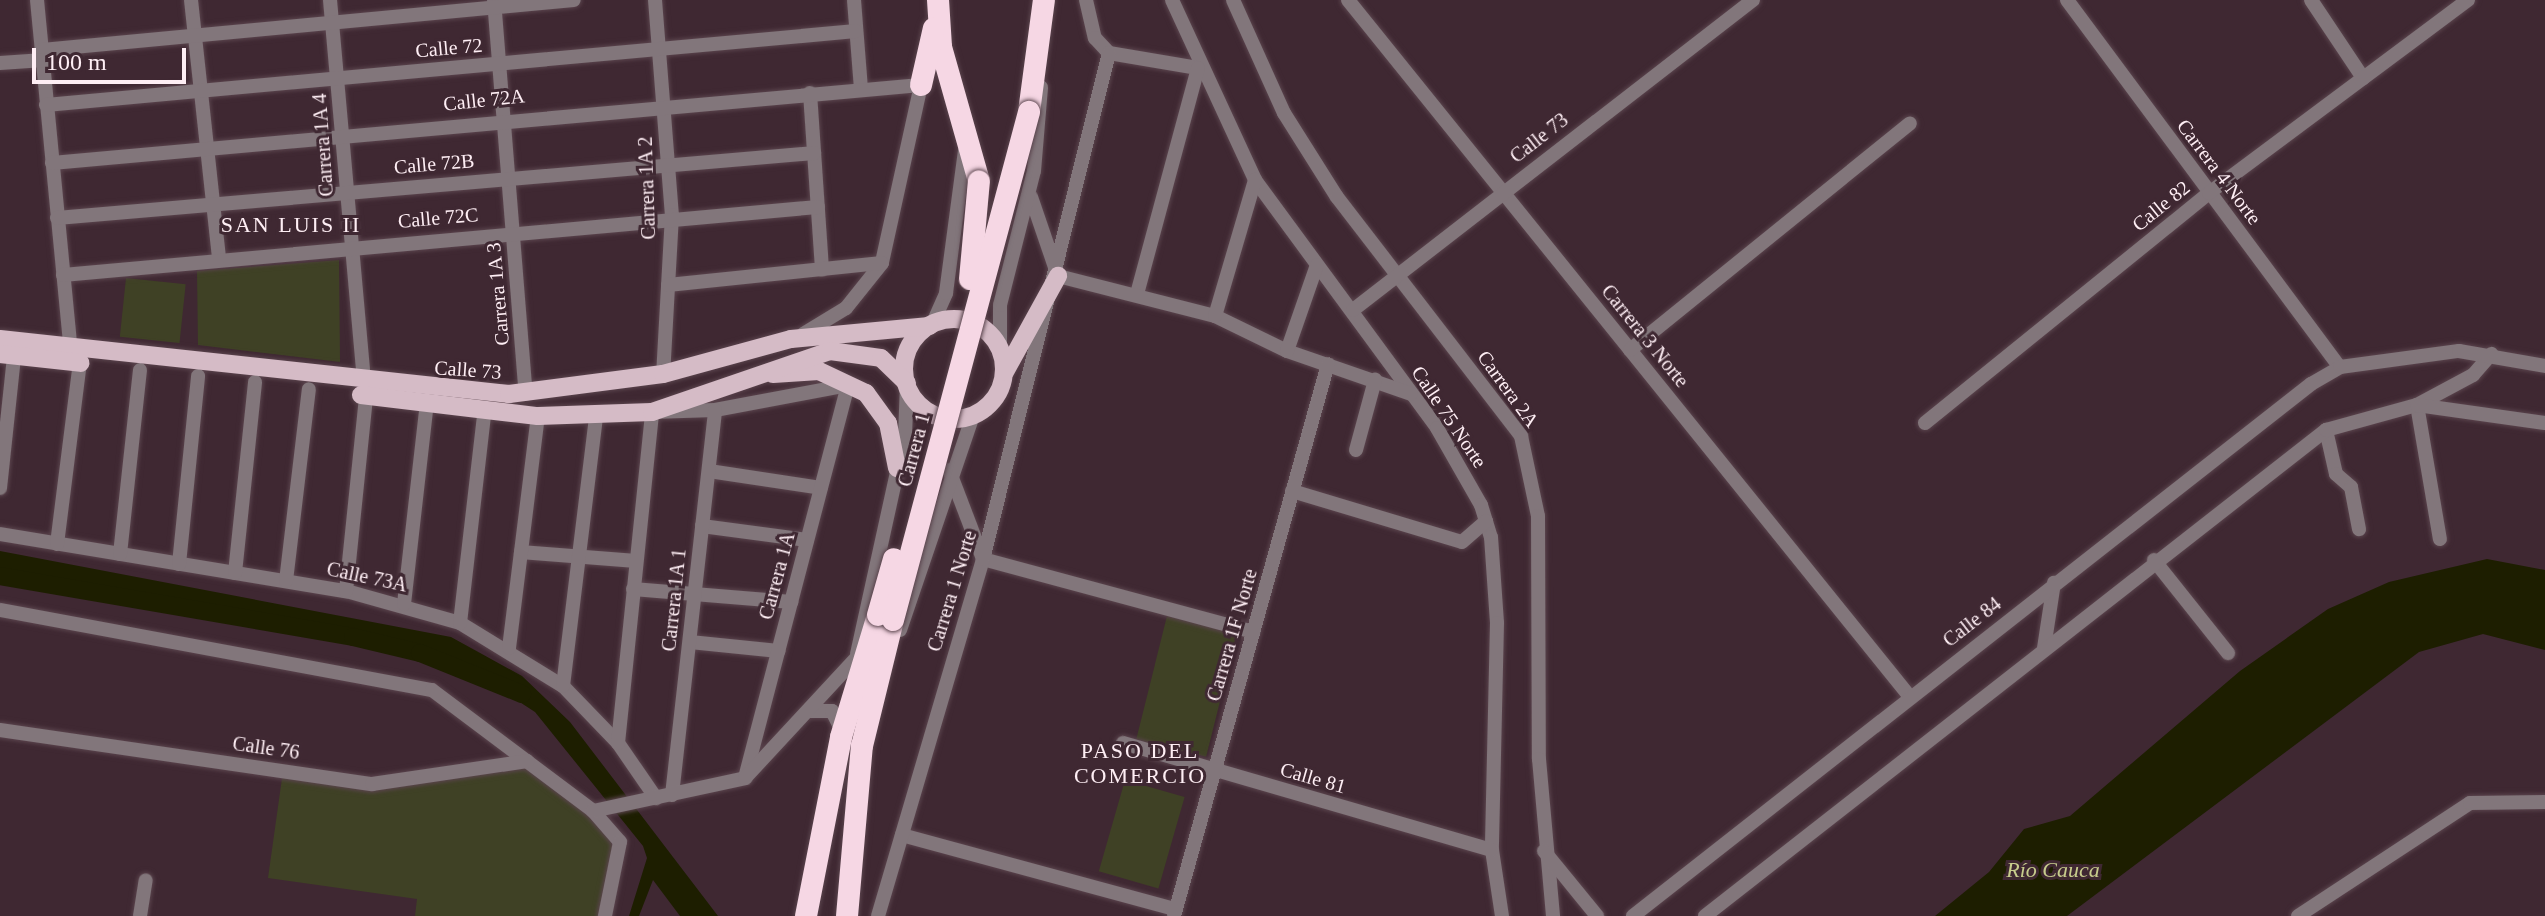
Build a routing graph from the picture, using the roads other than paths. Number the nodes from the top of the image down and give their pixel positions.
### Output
1 (37, 0) edge
2 (191, 0) edge
3 (330, 0) edge
4 (574, 0) edge
5 (655, 0) edge
6 (854, 0) edge
7 (1044, 0) edge
8 (1086, 0) edge
9 (1172, 0) edge
10 (1233, 0) edge
11 (1348, 0) edge
12 (1753, 0) edge
13 (2311, 0) edge
14 (2468, 0) edge
15 (2068, 1) edge
16 (494, 4) edge
17 (938, 6) edge
18 (332, 23) junction
19 (856, 31) junction
20 (194, 36) junction
21 (659, 49) junction
22 (1109, 53) junction
23 (43, 55) junction
24 (1040, 59) junction
25 (0, 63) edge
26 (499, 63) junction
27 (1198, 68) junction
28 (338, 78) junction
29 (2363, 78) junction
30 (921, 85) junction
31 (861, 89) junction
32 (199, 91) junction
33 (810, 93) junction
34 (663, 103) junction
35 (46, 105) junction
36 (966, 118) junction
37 (503, 119) junction
38 (1910, 123) dead end
39 (343, 134) junction
40 (205, 147) junction
41 (814, 153) junction
42 (668, 162) junction
43 (52, 163) junction
44 (508, 177) junction
45 (1255, 180) junction
46 (1030, 188) junction
47 (346, 192) junction
48 (1504, 193) junction
49 (2209, 193) junction
50 (211, 203) junction
51 (818, 207) junction
52 (672, 215) junction
53 (57, 218) junction
54 (512, 231) junction
55 (352, 246) junction
56 (219, 259) junction
57 (882, 263) junction
58 (1317, 265) junction
59 (822, 270) junction
60 (63, 275) junction
61 (1398, 275) junction
62 (1058, 276) junction
63 (668, 285) junction
64 (1137, 294) junction
65 (1353, 310) junction
66 (1215, 316) junction
67 (931, 326) junction
68 (0, 339) edge
69 (791, 339) junction
70 (1000, 350) junction
71 (1630, 350) junction
72 (1287, 351) junction
73 (2491, 354) junction
74 (7, 355) edge
75 (75, 356) junction
76 (1328, 364) junction
77 (2545, 366) edge
78 (2340, 367) junction
79 (140, 370) junction
80 (663, 374) junction
81 (198, 376) junction
82 (759, 376) junction
83 (1003, 378) junction
84 (1375, 380) junction
85 (255, 382) junction
86 (907, 384) junction
87 (848, 385) junction
88 (309, 389) junction
89 (365, 389) junction
90 (526, 394) junction
91 (1411, 394) junction
92 (427, 403) junction
93 (2417, 405) junction
94 (485, 408) junction
95 (715, 410) junction
96 (652, 412) junction
97 (973, 415) junction
98 (538, 416) junction
99 (596, 418) junction
100 (1925, 423) dead end
101 (2545, 423) edge
102 (2326, 430) junction
103 (1356, 450) dead end
104 (897, 468) junction
105 (949, 470) junction
106 (709, 471) junction
107 (0, 488) edge
108 (821, 488) junction
109 (1292, 491) junction
110 (1486, 521) junction
111 (702, 526) junction
112 (2359, 529) dead end
113 (0, 534) edge
114 (2440, 539) dead end
115 (807, 540) junction
116 (57, 544) junction
117 (521, 552) junction
118 (120, 554) junction
119 (578, 556) junction
120 (983, 559) junction
121 (2154, 560) junction
122 (636, 561) junction
123 (179, 564) junction
124 (235, 573) junction
125 (286, 581) junction
126 (2054, 583) junction
127 (633, 589) junction
128 (346, 591) junction
129 (695, 594) junction
130 (791, 602) junction
131 (404, 604) junction
132 (0, 610) edge
133 (886, 617) junction
134 (460, 623) junction
135 (1253, 632) junction
136 (690, 642) junction
137 (509, 648) junction
138 (2044, 648) junction
139 (779, 651) junction
140 (2228, 653) dead end
141 (856, 658) junction
142 (563, 686) junction
143 (1910, 697) junction
144 (871, 701) junction
145 (808, 711) junction
146 (0, 730) edge
147 (841, 737) junction
148 (618, 743) junction
149 (1123, 743) dead end
150 (527, 761) junction
151 (1214, 771) junction
152 (745, 778) junction
153 (672, 795) junction
154 (656, 798) junction
155 (2545, 802) edge
156 (600, 810) junction
157 (902, 835) junction
158 (1492, 850) junction
159 (1542, 850) junction
160 (146, 880) dead end
161 (1174, 913) edge
162 (807, 914) edge
163 (846, 914) edge
164 (140, 916) edge
165 (605, 916) edge
166 (878, 916) edge
167 (1502, 916) edge
168 (1553, 916) edge
169 (1597, 916) edge
170 (1633, 916) edge
171 (1705, 916) edge
172 (2298, 916) edge

1 - 23 street
2 - 20 street
3 - 18 street, Carrera 1A 4
4 - 16 street
5 - 21 street, Carrera 1A 2
6 - 19 street
7 - 24 highway, Carrera 1
8 - 22 street
9 - 27 street, Calle 75 Norte
10 - 61 street, Carrera 2A
11 - 48 street, Carrera 3 Norte
12 - 48 street, Calle 73
13 - 29 street
14 - 29 street, Calle 82
15 - 49 street, Carrera 4 Norte
16 - 18 street
16 - 26 street, Carrera 1A 3
17 - 30 highway
17 - 36 highway, Carrera 1
18 - 20 street
18 - 28 street, Carrera 1A 4
19 - 21 street, Calle 72
19 - 31 street
20 - 23 street
20 - 32 street
21 - 26 street, Calle 72
21 - 34 street, Carrera 1A 2
22 - 27 street
22 - 62 street, Carrera 1 Norte
23 - 25 street
23 - 35 street
24 - 46 street
24 - 133 highway, Carrera 1, bridge
26 - 28 street, Calle 72
26 - 37 street, Carrera 1A 3
27 - 45 street, Calle 75 Norte
27 - 64 street
28 - 32 street, Calle 72
28 - 39 street, Carrera 1A 4
29 - 49 street, Calle 82
30 - 31 street, Calle 72A
30 - 57 street
31 - 33 street, Calle 72A
32 - 35 street, Calle 72
32 - 40 street
33 - 34 street, Calle 72A
33 - 41 street
34 - 37 street, Calle 72A
34 - 42 street, Carrera 1A 2
35 - 43 street
36 - 67 street
36 - 133 highway, Carrera 1, bridge
37 - 39 street, Calle 72A
37 - 44 street, Carrera 1A 3
38 - 71 street
39 - 40 street, Calle 72A
39 - 47 street, Carrera 1A 4
40 - 43 street, Calle 72A
40 - 50 street
41 - 42 street, Calle 72B
41 - 51 street
42 - 44 street, Calle 72B
42 - 52 street, Carrera 1A 2
43 - 53 street
44 - 47 street, Calle 72B
44 - 54 street, Carrera 1A 3
45 - 58 street, Calle 75 Norte
45 - 66 street
46 - 62 street
46 - 70 street
47 - 50 street, Calle 72B
47 - 55 street, Carrera 1A 4
48 - 61 street, Calle 73
48 - 71 street, Carrera 3 Norte
49 - 78 street, Carrera 4 Norte
49 - 100 street, Calle 82
50 - 53 street, Calle 72B
50 - 56 street
51 - 52 street, Calle 72C
51 - 59 street
52 - 54 street, Calle 72C
52 - 63 street, Carrera 1A 2
53 - 60 street
54 - 55 street, Calle 72C
54 - 90 street, Carrera 1A 3
55 - 56 street, Calle 72C
55 - 89 street, Carrera 1A 4
56 - 60 street, Calle 72C
57 - 59 street
57 - 69 street
58 - 65 street, Calle 75 Norte
58 - 72 street
59 - 63 street
60 - 75 street
61 - 65 street, Calle 73
61 - 159 street, Carrera 2A
62 - 64 street
62 - 83 main road
62 - 120 street, Carrera 1 Norte
63 - 80 street, Carrera 1A 2
64 - 66 street
65 - 91 street, Calle 75 Norte
66 - 72 street
67 - 69 main road, Calle 73
67 - 70 main road
67 - 86 main road
68 - 75 main road, Calle 73
69 - 80 main road, Calle 73
70 - 83 main road
71 - 143 street, Carrera 3 Norte
72 - 76 street
73 - 77 street
73 - 78 street
73 - 93 street
74 - 75 main road, Calle 73
74 - 107 street
75 - 79 main road, Calle 73
75 - 89 main road, Calle 73
75 - 116 street
76 - 84 street
76 - 109 street, Carrera 1F Norte
78 - 126 street, Calle 84
79 - 81 main road, Calle 73
79 - 118 street
80 - 90 main road, Calle 73
81 - 85 main road, Calle 73
81 - 123 street
82 - 86 main road, Calle 73
82 - 87 main road
82 - 96 main road, Calle 73
83 - 97 main road
84 - 91 street
84 - 103 street
85 - 88 main road, Calle 73
85 - 124 street
86 - 97 main road
86 - 104 street
87 - 95 street
87 - 104 main road
87 - 108 street, Carrera 1A
88 - 89 main road, Calle 73
88 - 125 street
89 - 90 main road, Calle 73
89 - 92 main road, Calle 73
89 - 128 street, Carrera 1A 4
91 - 110 street, Calle 75 Norte
92 - 94 main road, Calle 73
92 - 131 street
93 - 101 street
93 - 102 street
93 - 114 street
94 - 98 main road, Calle 73
94 - 134 street
95 - 96 street
95 - 106 street, Carrera 1A 1
96 - 99 main road, Calle 73
96 - 122 street
97 - 105 street
98 - 99 main road, Calle 73
98 - 117 street
99 - 119 street
102 - 112 street
102 - 121 street
104 - 141 street
105 - 120 street
105 - 144 street
106 - 108 street
106 - 111 street, Carrera 1A 1
108 - 115 street, Carrera 1A
109 - 110 street
109 - 135 street, Carrera 1F Norte
110 - 158 street, Calle 75 Norte
111 - 115 street
111 - 129 street, Carrera 1A 1
113 - 116 street, Calle 73A
115 - 130 street, Carrera 1A
116 - 118 street, Calle 73A
117 - 119 street
117 - 137 street
118 - 123 street, Calle 73A
119 - 122 street
119 - 142 street
120 - 135 street
120 - 157 street, Carrera 1 Norte
121 - 138 street
121 - 140 street
122 - 127 street
123 - 124 street, Calle 73A
124 - 125 street, Calle 73A
125 - 128 street, Calle 73A
126 - 138 street
126 - 143 street, Calle 84
127 - 129 street
127 - 148 street
128 - 131 street, Calle 73A
129 - 130 street
129 - 136 street, Carrera 1A 1
130 - 139 street, Carrera 1A
131 - 134 street, Calle 73A
132 - 150 street
133 - 144 highway, Carrera 1
133 - 147 highway, Carrera 1
134 - 137 street, Calle 73A
135 - 151 street, Carrera 1F Norte
136 - 139 street
136 - 153 street, Carrera 1A 1
137 - 142 street, Calle 73A
138 - 171 street
139 - 152 street, Carrera 1A
141 - 145 street
141 - 147 street
142 - 148 street, Calle 73A
143 - 170 street, Calle 84
144 - 163 highway, Carrera 1
145 - 147 street
145 - 152 street
146 - 150 street, Calle 76
147 - 162 highway, Carrera 1
148 - 154 street, Calle 73A
149 - 151 street, Calle 81
150 - 156 street
151 - 158 street, Calle 81
151 - 161 street, Carrera 1F Norte
152 - 153 street
153 - 154 street
154 - 156 street
155 - 172 street
156 - 165 street
157 - 161 street
157 - 166 street, Carrera 1 Norte
158 - 167 street, Calle 75 Norte
159 - 168 street, Carrera 2A
159 - 169 street
160 - 164 street

